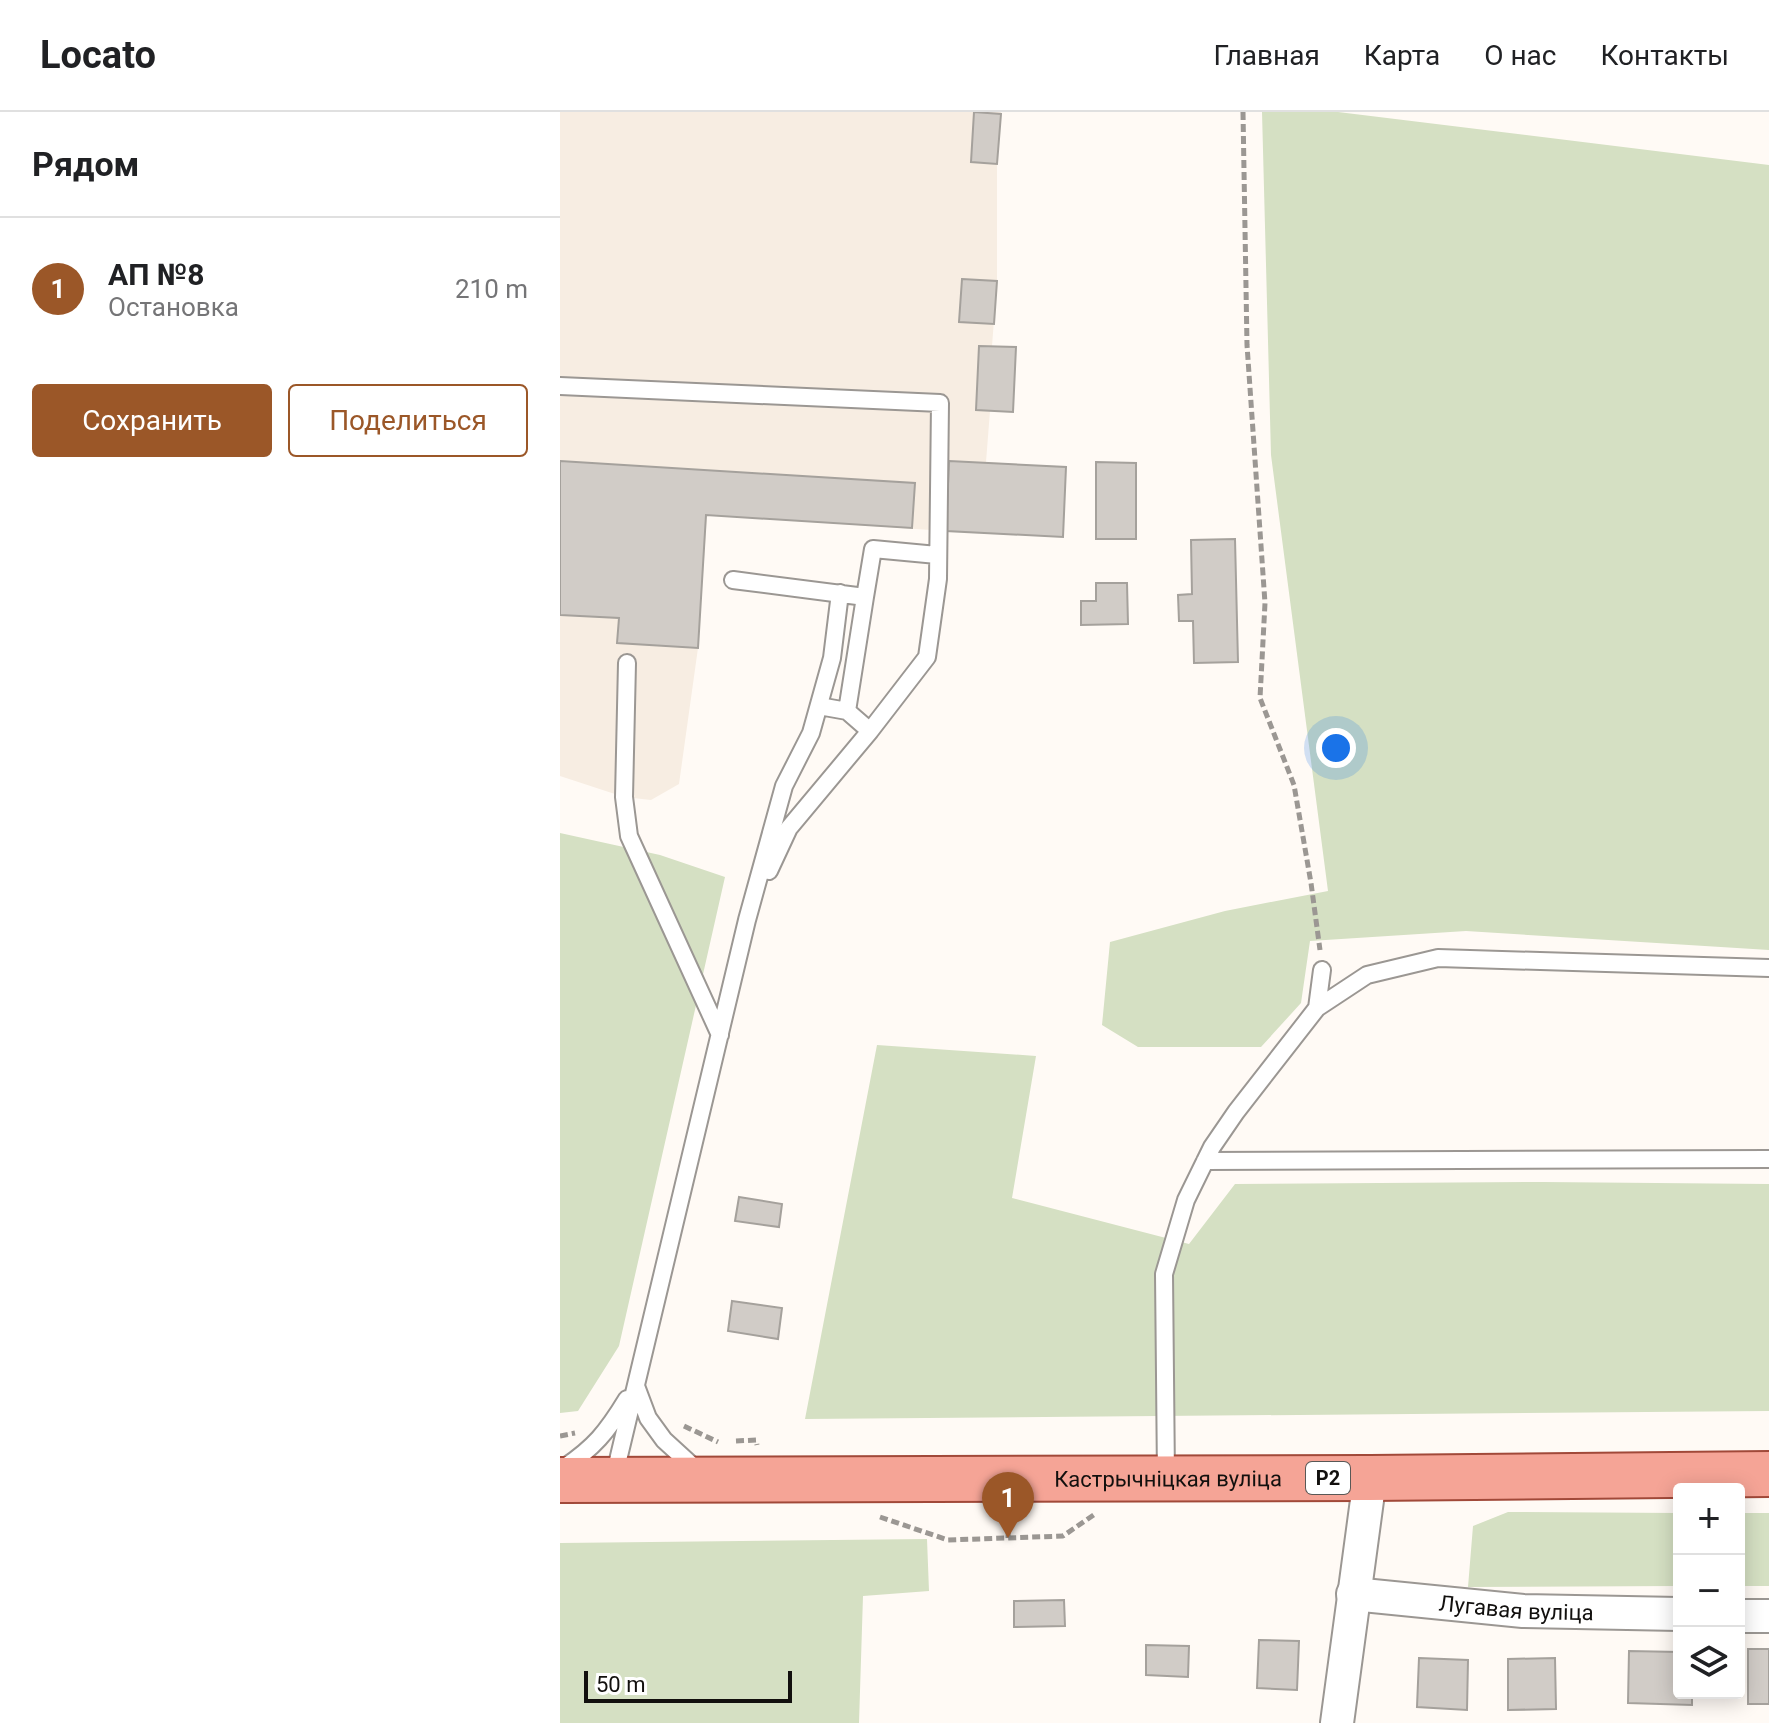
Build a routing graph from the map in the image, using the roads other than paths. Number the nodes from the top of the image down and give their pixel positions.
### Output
1 (560, 386) edge
2 (937, 555) junction
3 (733, 580) dead end
4 (840, 593) junction
5 (865, 597) junction
6 (627, 663) dead end
7 (819, 706) junction
8 (847, 711) junction
9 (870, 731) junction
10 (747, 920) junction
11 (1769, 968) edge
12 (1322, 970) road end
13 (1317, 1008) junction
14 (720, 1035) junction
15 (1769, 1159) edge
16 (1205, 1161) junction
17 (636, 1384) junction
18 (560, 1470) edge
19 (1769, 1474) edge
20 (1370, 1478) junction
21 (1166, 1479) junction
22 (560, 1480) edge
23 (613, 1480) junction
24 (708, 1481) junction
25 (1353, 1594) junction
26 (1673, 1614) edge
27 (1745, 1616) edge
28 (1769, 1616) edge
29 (1337, 1723) edge

1 - 2 lane
2 - 5 lane
2 - 9 lane
3 - 4 lane
4 - 5 lane
4 - 7 lane
5 - 8 lane
6 - 14 lane
7 - 8 lane
7 - 10 lane
8 - 9 lane
9 - 10 lane
10 - 14 lane
11 - 13 lane
12 - 13 lane
13 - 16 lane
14 - 17 lane
15 - 16 lane
16 - 21 lane
17 - 18 lane
17 - 23 lane
17 - 24 lane
19 - 20 main road, Кастрычніцкая вуліца / Р2
20 - 21 main road, Кастрычніцкая вуліца / Р2
20 - 25 street
21 - 24 main road, Кастрычніцкая вуліца / Р2
22 - 23 main road, Р2
23 - 24 main road, Кастрычніцкая вуліца / Р2
25 - 26 street, Лугавая вуліца
25 - 29 street
27 - 28 street

